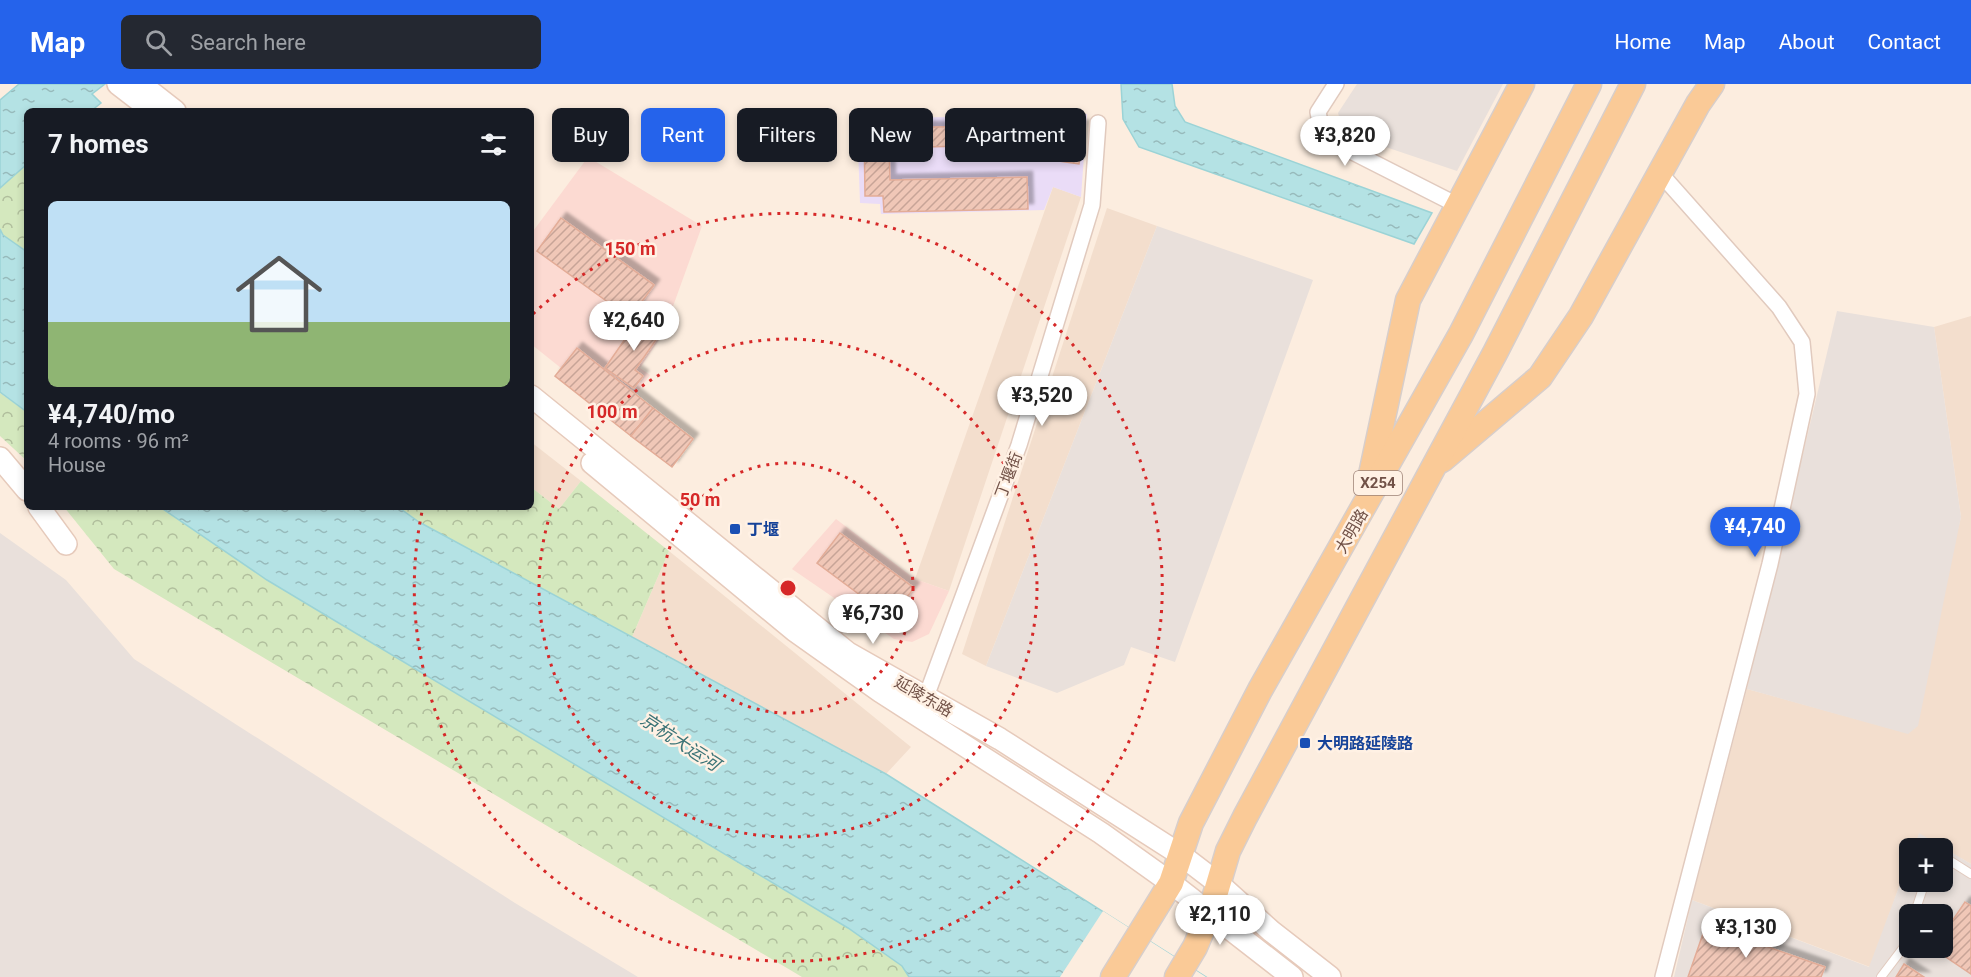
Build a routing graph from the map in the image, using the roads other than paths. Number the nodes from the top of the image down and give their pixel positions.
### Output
1 (118, 84) edge
2 (141, 84) edge
3 (1336, 84) edge
4 (1522, 84) edge
5 (1589, 84) edge
6 (1633, 84) edge
7 (1712, 84) edge
8 (149, 108) edge
9 (172, 108) edge
10 (1098, 123) dead end
11 (1660, 173) junction
12 (1457, 205) junction
13 (534, 398) edge
14 (534, 415) edge
15 (0, 458) edge
16 (1431, 469) junction
17 (24, 486) edge
18 (1365, 507) junction
19 (41, 510) edge
20 (66, 544) dead end
21 (922, 707) junction
22 (1181, 855) junction
23 (1953, 863) edge
24 (1971, 874) edge
25 (1171, 883) junction
26 (1219, 884) junction
27 (1210, 912) junction
28 (1899, 953) edge
29 (1113, 977) edge
30 (1177, 977) edge
31 (1292, 977) edge
32 (1330, 977) edge
33 (1663, 977) edge
34 (1881, 977) edge

1 - 8 main road
2 - 9 main road
3 - 12 street
4 - 12 main road
5 - 18 main road, 大明路 / X254
6 - 16 main road, X254
7 - 11 main road
10 - 21 street, 丁堰街
11 - 16 main road
11 - 33 street
12 - 18 main road
13 - 21 main road, 延陵东路
14 - 21 main road, 延陵东路
15 - 17 main road
16 - 26 main road, X254
18 - 22 main road, 大明路 / X254
19 - 20 main road
21 - 22 main road, 延陵东路
21 - 25 main road, 延陵东路
22 - 25 main road, 大明路 / X254
22 - 26 main road, 延陵东路
23 - 24 lane
25 - 27 main road, 延陵东路
25 - 29 main road, 大明路 / X254
26 - 27 main road, X254
26 - 32 main road, 延陵东路
27 - 30 main road, X254
27 - 31 main road, 延陵东路
28 - 34 lane

